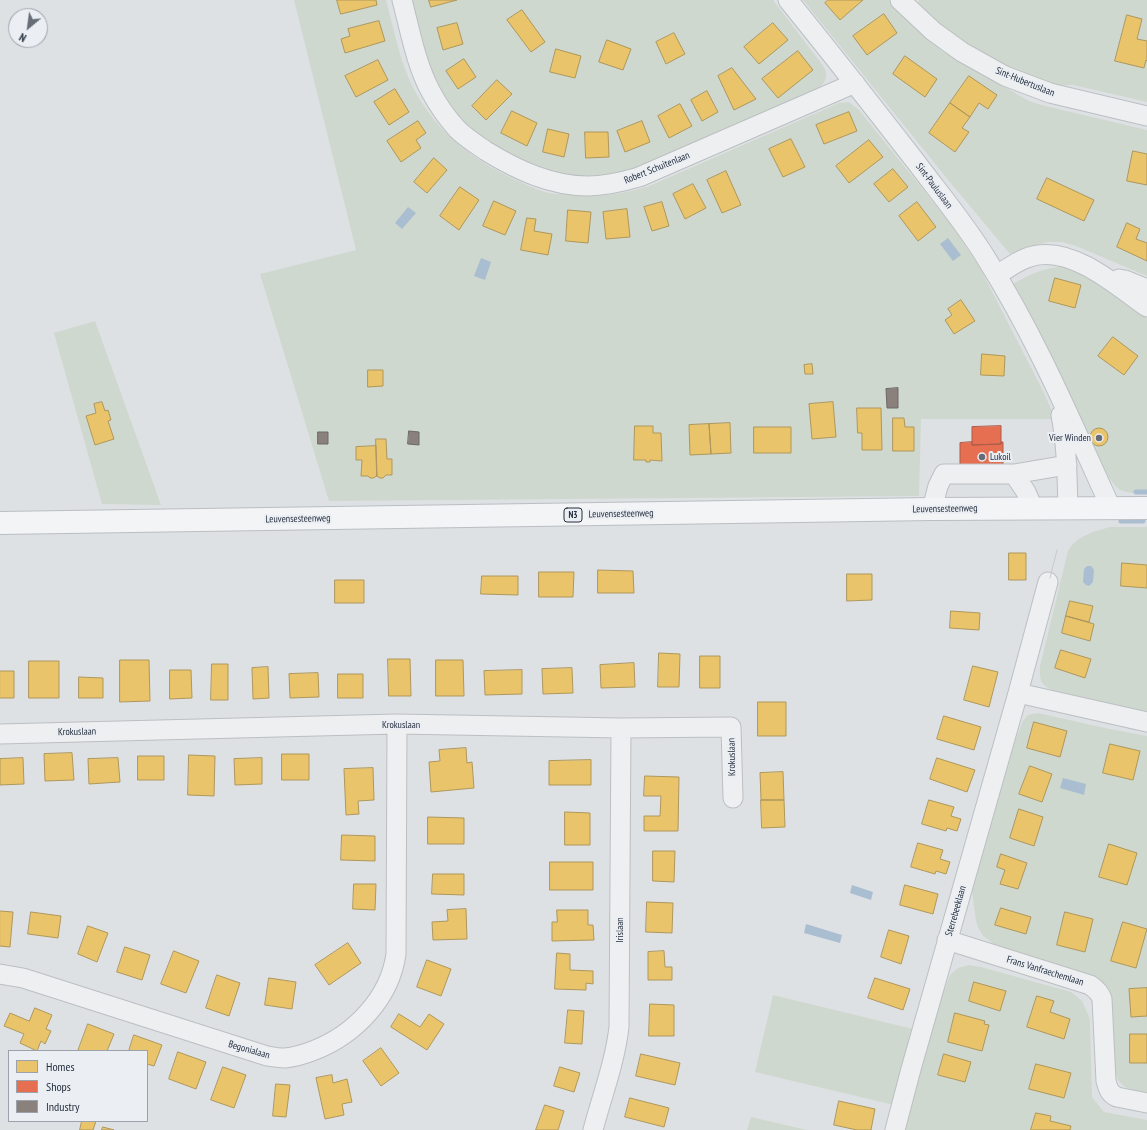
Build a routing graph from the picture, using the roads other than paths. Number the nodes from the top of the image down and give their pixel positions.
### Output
1 (402, 0) edge
2 (788, 0) edge
3 (900, 0) edge
4 (855, 83) junction
5 (1147, 116) edge
6 (997, 275) junction
7 (1104, 276) junction
8 (1147, 289) edge
9 (1147, 307) edge
10 (1056, 388) junction
11 (1067, 464) junction
12 (1014, 474) junction
13 (1033, 508) junction
14 (1068, 508) junction
15 (1111, 508) junction
16 (1147, 508) edge
17 (932, 510) junction
18 (0, 523) edge
19 (1048, 582) dead end
20 (1018, 693) junction
21 (1147, 722) edge
22 (397, 724) junction
23 (621, 728) junction
24 (0, 734) edge
25 (733, 798) dead end
26 (947, 940) junction
27 (0, 974) edge
28 (1147, 1103) edge
29 (593, 1130) edge
30 (895, 1130) edge

1 - 4 street, Robert Schuitenlaan
2 - 4 street, Sint-Pauluslaan
3 - 5 street, Sint-Hubertuslaan
4 - 6 street, Sint-Pauluslaan
6 - 7 street
6 - 10 street, Sint-Pauluslaan
7 - 8 street
7 - 9 street
10 - 11 street, Sint-Pauluslaan
10 - 15 street, Sint-Pauluslaan
11 - 12 street
11 - 14 street, Sint-Pauluslaan
12 - 13 street
12 - 17 street
13 - 14 main road, Leuvensesteenweg / N3
13 - 17 main road, Leuvensesteenweg / N3
14 - 15 main road, Leuvensesteenweg / N3
15 - 16 main road, Leuvensesteenweg / N3
17 - 18 main road, Leuvensesteenweg / N3
19 - 20 street, Sterrebeeklaan
20 - 21 street
20 - 26 street, Sterrebeeklaan
22 - 23 street, Krokuslaan
22 - 24 street, Krokuslaan
22 - 27 street, Begonialaan
23 - 25 street, Krokuslaan
23 - 29 street, Irislaan
26 - 28 street, Frans Vanfraechemlaan
26 - 30 street, Sterrebeeklaan

